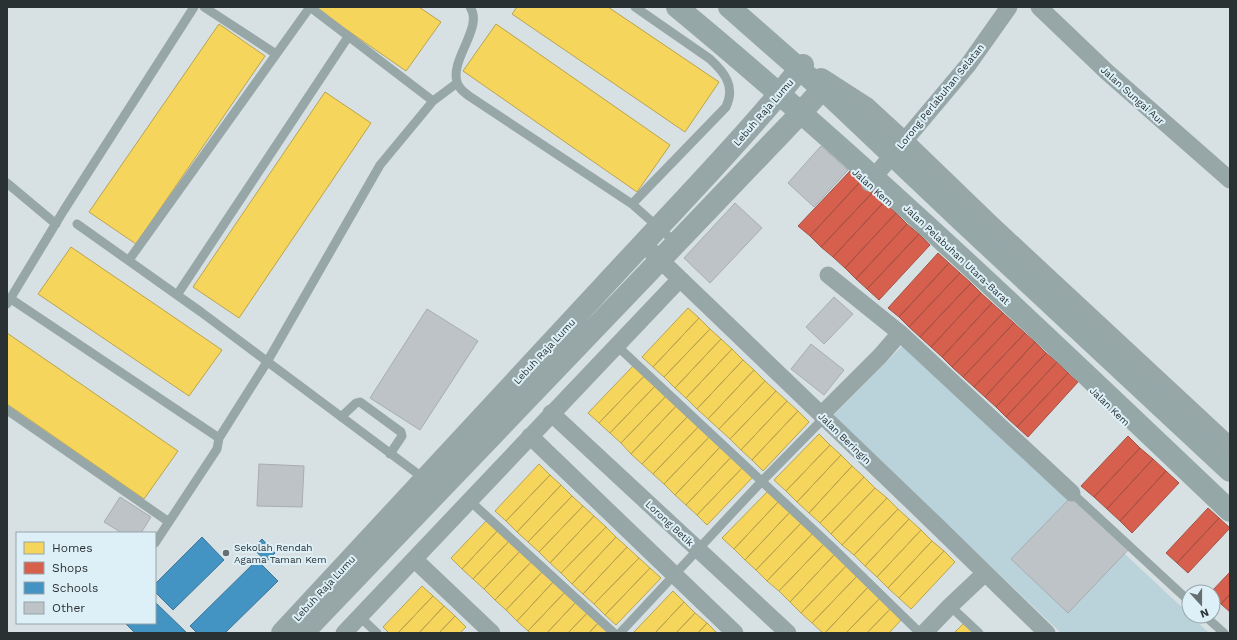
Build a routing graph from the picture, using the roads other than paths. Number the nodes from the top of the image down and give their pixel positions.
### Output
1 (194, 7) edge
2 (204, 7) edge
3 (470, 7) edge
4 (635, 7) edge
5 (667, 7) edge
6 (677, 7) edge
7 (729, 7) edge
8 (742, 7) edge
9 (1009, 7) edge
10 (1040, 7) edge
11 (348, 36) junction
12 (276, 54) junction
13 (803, 65) junction
14 (457, 83) junction
15 (827, 84) junction
16 (775, 100) junction
17 (433, 101) junction
18 (796, 118) junction
19 (903, 142) junction
20 (1230, 180) edge
21 (7, 183) edge
22 (869, 183) junction
23 (632, 204) junction
24 (56, 224) junction
25 (77, 224) dead end
26 (659, 227) junction
27 (643, 243) junction
28 (676, 243) junction
29 (129, 260) junction
30 (660, 260) junction
31 (828, 275) dead end
32 (680, 279) junction
33 (177, 295) junction
34 (9, 302) edge
35 (900, 333) junction
36 (616, 345) junction
37 (267, 362) junction
38 (7, 410) edge
39 (551, 413) junction
40 (822, 416) junction
41 (341, 417) junction
42 (530, 436) junction
43 (219, 438) junction
44 (1230, 449) edge
45 (390, 454) junction
46 (1230, 471) edge
47 (761, 482) junction
48 (432, 485) junction
49 (1072, 493) joint
50 (470, 501) junction
51 (1230, 511) edge
52 (1230, 520) edge
53 (169, 522) junction
54 (156, 542) edge
55 (698, 549) junction
56 (414, 559) junction
57 (985, 573) junction
58 (674, 575) junction
59 (1181, 594) edge
60 (950, 606) junction
61 (359, 616) junction
62 (1214, 624) edge
63 (282, 633) edge
64 (303, 633) edge
65 (344, 633) edge
66 (377, 633) edge
67 (492, 633) edge
68 (614, 633) edge
69 (620, 633) edge
70 (735, 633) edge
71 (788, 633) edge
72 (920, 633) edge
73 (924, 633) edge
74 (979, 633) edge
75 (1047, 633) edge
76 (1224, 633) edge

1 - 24 lane
2 - 12 lane
3 - 14 lane
4 - 23 lane
5 - 16 street, Jalan Kem
6 - 51 main road, Jalan Pelabuhan Utara-Barat
7 - 46 main road
8 - 13 street
9 - 19 street, Lorong Perlabuhan Selatan
10 - 20 street, Jalan Sungai Aur
11 - 12 lane
11 - 17 lane
11 - 33 lane
12 - 29 lane
13 - 15 street
13 - 16 street, Lebuh Raja Lumu
14 - 17 lane
14 - 23 lane
15 - 18 street, Lebuh Raja Lumu
15 - 19 street
16 - 18 street, Jalan Kem
16 - 26 street, Lebuh Raja Lumu
17 - 37 lane
18 - 22 street, Jalan Kem
18 - 28 street, Lebuh Raja Lumu
19 - 22 street, Lorong Perlabuhan Selatan
19 - 44 street
21 - 24 lane
22 - 52 street, Jalan Kem
23 - 26 lane
24 - 34 lane
25 - 29 lane
26 - 27 street, Lebuh Raja Lumu
26 - 28 lane
27 - 30 street, Jalan Beringin
27 - 48 street, Lebuh Raja Lumu
28 - 30 street, Lebuh Raja Lumu
29 - 33 lane
30 - 32 street, Jalan Beringin
30 - 48 street, Lebuh Raja Lumu
31 - 35 street
32 - 36 street
32 - 40 street, Jalan Beringin
33 - 37 lane
34 - 43 lane
35 - 40 street
35 - 49 street
36 - 39 street
36 - 47 lane
37 - 41 lane
37 - 43 lane
38 - 53 lane
39 - 42 street
39 - 55 street, Lorong Betik
40 - 47 lane
40 - 57 street, Jalan Beringin
41 - 45 lane
41 - 45 lane
42 - 50 street
42 - 58 street
43 - 53 lane
45 - 48 lane
47 - 55 lane
47 - 72 lane
48 - 63 street, Lebuh Raja Lumu
48 - 64 street, Lebuh Raja Lumu
49 - 59 lane
50 - 56 street
50 - 68 lane
53 - 54 lane
55 - 58 lane
55 - 71 street, Lorong Betik
56 - 61 street
56 - 67 street
57 - 60 street
57 - 75 street, Jalan Beringin
58 - 69 lane
58 - 70 street
60 - 73 street
60 - 74 lane
61 - 65 street
61 - 66 lane
62 - 76 lane

